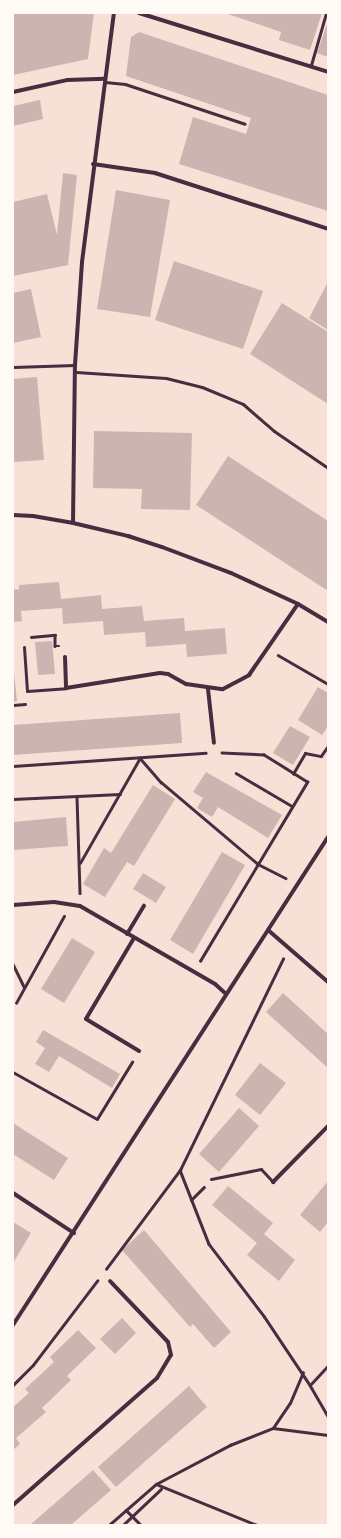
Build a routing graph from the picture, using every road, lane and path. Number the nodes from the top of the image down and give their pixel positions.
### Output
1 (114, 13) edge
2 (139, 13) edge
3 (326, 13) edge
4 (311, 65) junction
5 (328, 72) edge
6 (105, 80) junction
7 (13, 92) edge
8 (245, 124) dead end
9 (93, 164) junction
10 (328, 229) edge
11 (75, 365) junction
12 (13, 367) edge
13 (76, 372) junction
14 (328, 468) edge
15 (13, 515) edge
16 (73, 523) junction
17 (298, 604) junction
18 (328, 622) edge
19 (24, 637) dead end
20 (24, 647) dead end
21 (266, 648) junction
22 (64, 657) joint
23 (328, 684) edge
24 (66, 688) junction
25 (208, 689) junction
26 (214, 743) joint
27 (328, 746) edge
28 (216, 753) junction
29 (140, 758) junction
30 (13, 766) edge
31 (236, 773) dead end
32 (293, 774) junction
33 (120, 794) junction
34 (77, 797) junction
35 (13, 800) edge
36 (292, 806) junction
37 (328, 837) edge
38 (80, 863) junction
39 (258, 864) junction
40 (301, 881) junction
41 (71, 904) junction
42 (13, 905) edge
43 (80, 906) junction
44 (144, 906) dead end
45 (268, 930) junction
46 (127, 934) junction
47 (134, 938) junction
48 (289, 948) junction
49 (13, 964) edge
50 (193, 973) junction
51 (328, 982) edge
52 (24, 987) junction
53 (226, 994) junction
54 (16, 1003) dead end
55 (139, 1051) joint
56 (13, 1072) edge
57 (328, 1126) edge
58 (180, 1170) junction
59 (211, 1180) joint
60 (273, 1182) joint
61 (13, 1192) edge
62 (191, 1200) junction
63 (74, 1233) junction
64 (105, 1271) dead end
65 (100, 1277) dead end
66 (110, 1281) dead end
67 (13, 1325) edge
68 (328, 1366) edge
69 (302, 1374) junction
70 (13, 1385) edge
71 (310, 1385) junction
72 (328, 1416) edge
73 (273, 1428) junction
74 (328, 1435) edge
75 (156, 1484) junction
76 (161, 1489) dead end
77 (13, 1505) edge
78 (126, 1510) junction
79 (109, 1525) edge
80 (123, 1525) edge
81 (142, 1525) edge
82 (257, 1525) edge

1 - 6 street
2 - 4 street
3 - 4 lane
4 - 5 street
6 - 7 street
6 - 8 lane
6 - 9 street
9 - 10 street
9 - 11 street
11 - 12 lane
11 - 13 street
13 - 14 lane
13 - 16 street
15 - 16 street
16 - 17 street
17 - 18 street
17 - 21 street
19 - 22 path
20 - 24 lane
21 - 23 path
21 - 25 street
22 - 24 street
24 - 25 street
25 - 26 street
26 - 28 path
27 - 32 path
28 - 29 path
28 - 32 path
29 - 30 path
29 - 33 path
29 - 39 path
31 - 36 path
32 - 36 path
33 - 34 path
33 - 38 path
34 - 35 path
34 - 38 path
36 - 39 path
37 - 40 street
38 - 43 path
39 - 40 path
39 - 50 path
40 - 45 street
41 - 42 street
41 - 43 street
41 - 52 path
43 - 46 street
44 - 46 street
45 - 48 street
45 - 53 street
46 - 47 street
47 - 50 street
47 - 55 street
48 - 51 street
48 - 58 path
49 - 52 path
50 - 53 street
52 - 54 path
53 - 63 street
55 - 56 path
57 - 60 street
58 - 62 path
58 - 64 path
59 - 60 lane
59 - 62 path
61 - 63 street
62 - 69 path
63 - 67 street
65 - 70 path
66 - 77 street
68 - 71 path
69 - 71 path
69 - 73 path
71 - 72 path
73 - 74 path
73 - 75 path
75 - 78 path
75 - 82 path
76 - 80 path
78 - 79 path
78 - 81 path

